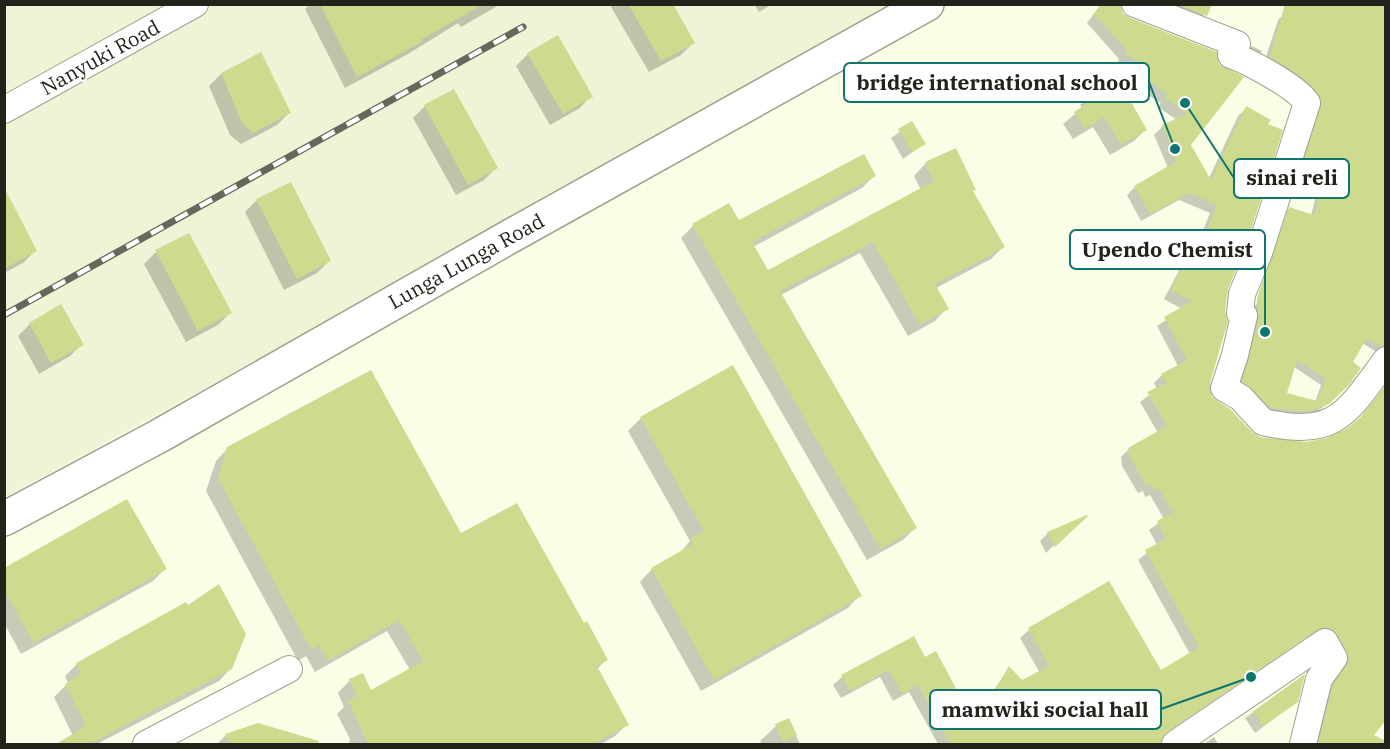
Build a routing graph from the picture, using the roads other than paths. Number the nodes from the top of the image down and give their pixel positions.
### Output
1 (195, 4) edge
2 (927, 4) edge
3 (1135, 4) edge
4 (4, 110) edge
5 (1386, 360) edge
6 (4, 519) edge
7 (289, 669) dead end
8 (146, 744) edge
9 (1174, 744) edge
10 (1303, 744) edge

1 - 4 street, Nanyuki Road
2 - 6 main road, Lunga Lunga Road
3 - 5 street
7 - 8 street
9 - 10 street

